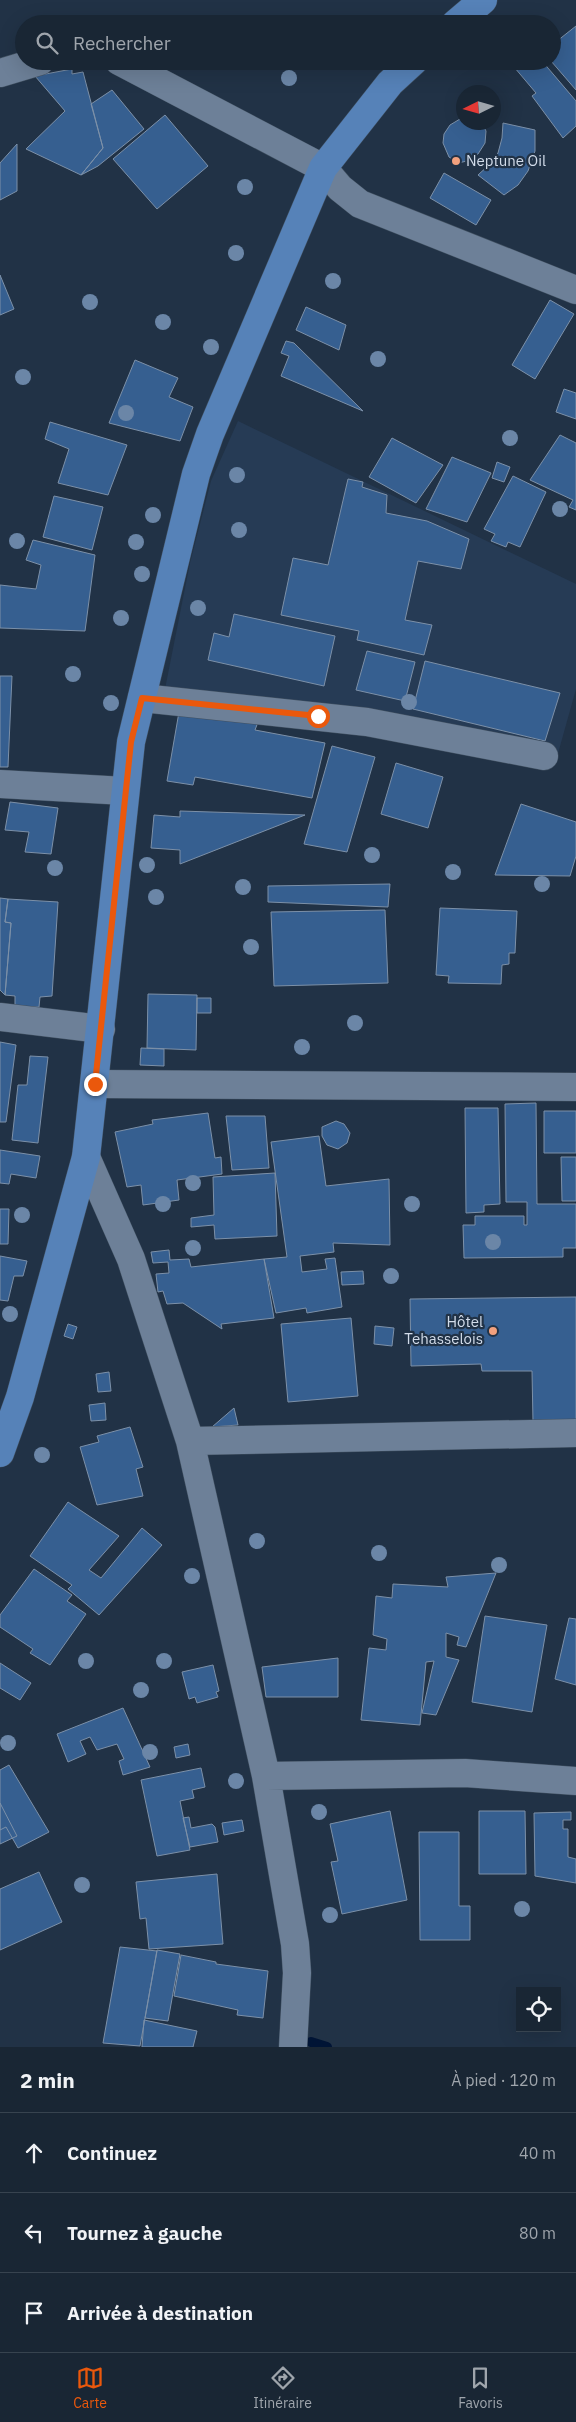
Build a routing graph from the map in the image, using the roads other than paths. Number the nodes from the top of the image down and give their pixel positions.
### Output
1 (484, 0) edge
2 (466, 15) edge
3 (15, 68) edge
4 (137, 70) edge
5 (404, 70) edge
6 (0, 73) edge
7 (323, 168) junction
8 (576, 290) edge
9 (142, 698) junction
10 (544, 756) dead end
11 (0, 784) edge
12 (125, 791) junction
13 (0, 1017) edge
14 (101, 1029) junction
15 (95, 1084) junction
16 (576, 1087) edge
17 (86, 1157) junction
18 (576, 1434) edge
19 (190, 1442) junction
20 (0, 1453) edge
21 (266, 1776) junction
22 (576, 1781) edge
23 (293, 2047) edge

1 - 2 main road
3 - 6 street
4 - 7 street
5 - 7 main road
7 - 8 street
7 - 9 main road
9 - 10 street
9 - 12 main road
11 - 12 street
12 - 14 main road
13 - 14 street
14 - 15 main road
15 - 16 street
15 - 17 main road
17 - 19 street
17 - 20 main road
18 - 19 street
19 - 21 street
21 - 22 street
21 - 23 street

